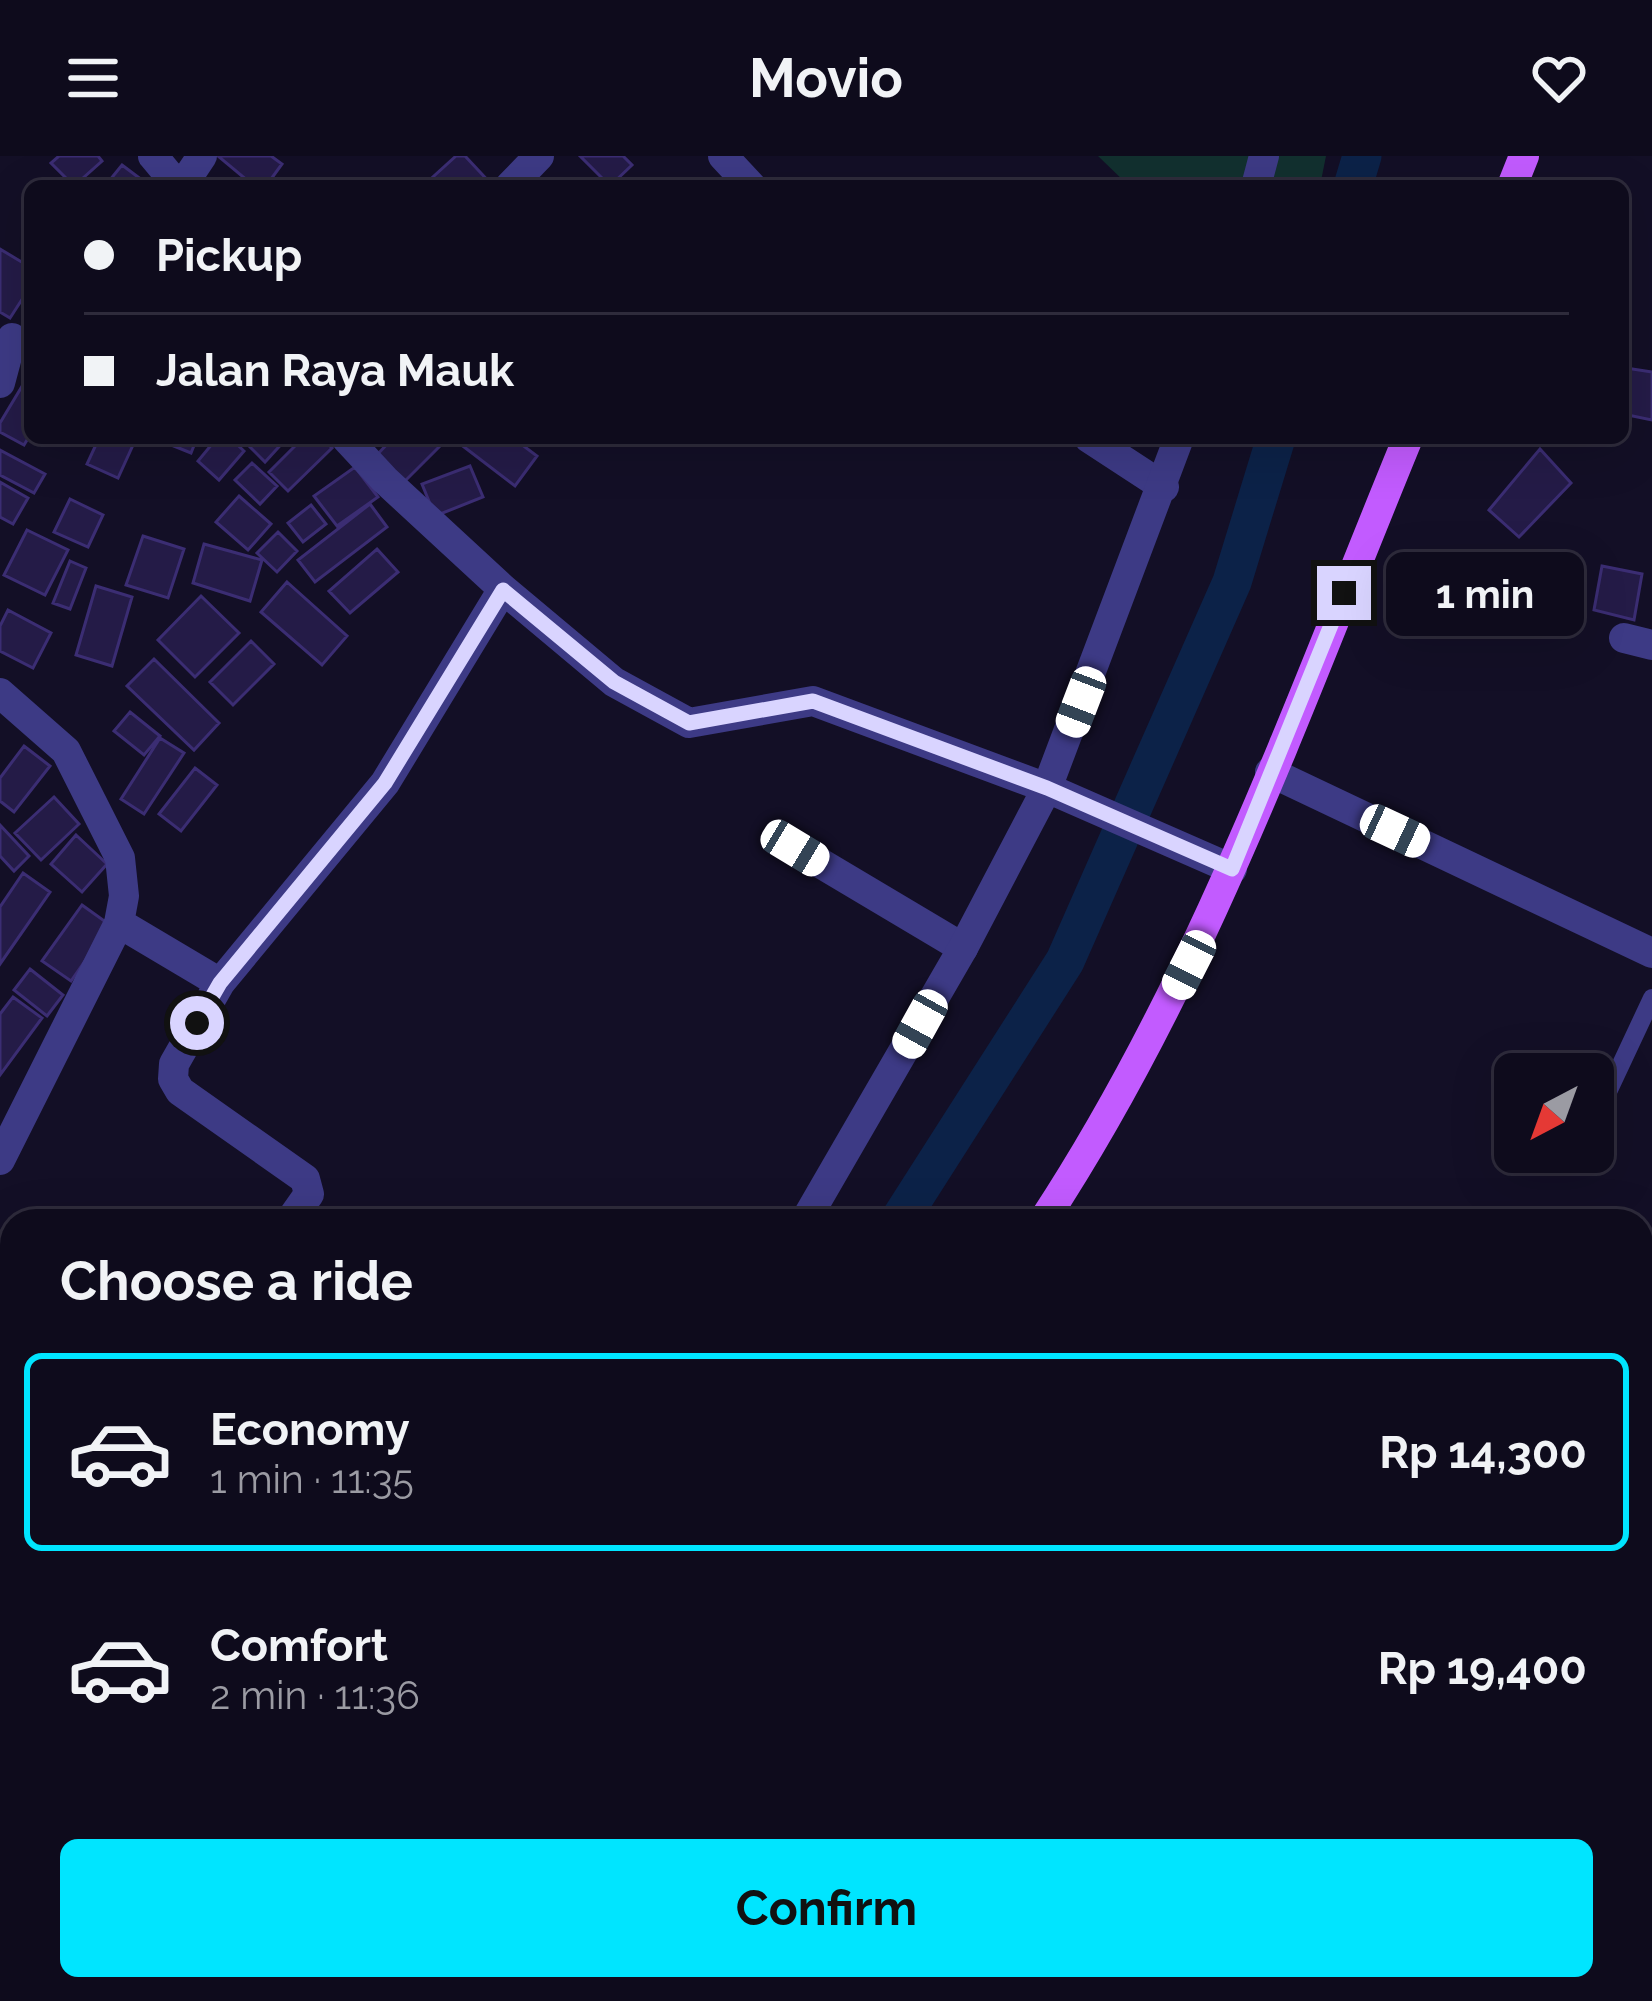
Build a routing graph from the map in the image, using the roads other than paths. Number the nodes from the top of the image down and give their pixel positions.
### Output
1 (153, 156) edge
2 (538, 156) edge
3 (724, 156) edge
4 (175, 180) edge
5 (516, 180) edge
6 (746, 180) edge
7 (14, 338) edge
8 (0, 382) edge
9 (352, 444) edge
10 (1098, 444) edge
11 (1178, 444) edge
12 (1406, 444) edge
13 (1164, 487) junction
14 (503, 590) junction
15 (0, 693) edge
16 (1270, 772) junction
17 (1056, 792) junction
18 (795, 848) dead end
19 (1219, 863) junction
20 (119, 923) junction
21 (962, 948) junction
22 (1652, 953) edge
23 (220, 983) junction
24 (1652, 998) edge
25 (1614, 1079) edge
26 (0, 1160) edge
27 (298, 1209) edge
28 (812, 1209) edge
29 (1050, 1209) edge

1 - 4 street
2 - 5 street
3 - 6 street
7 - 8 street
9 - 14 street
10 - 13 street
11 - 13 street
12 - 16 main road
13 - 17 street
14 - 17 street
14 - 23 street
15 - 20 street
16 - 19 main road
16 - 22 street
17 - 19 street
17 - 21 street
18 - 21 street
19 - 29 main road
20 - 23 street
20 - 26 street
21 - 28 street
23 - 27 street
24 - 25 lane

